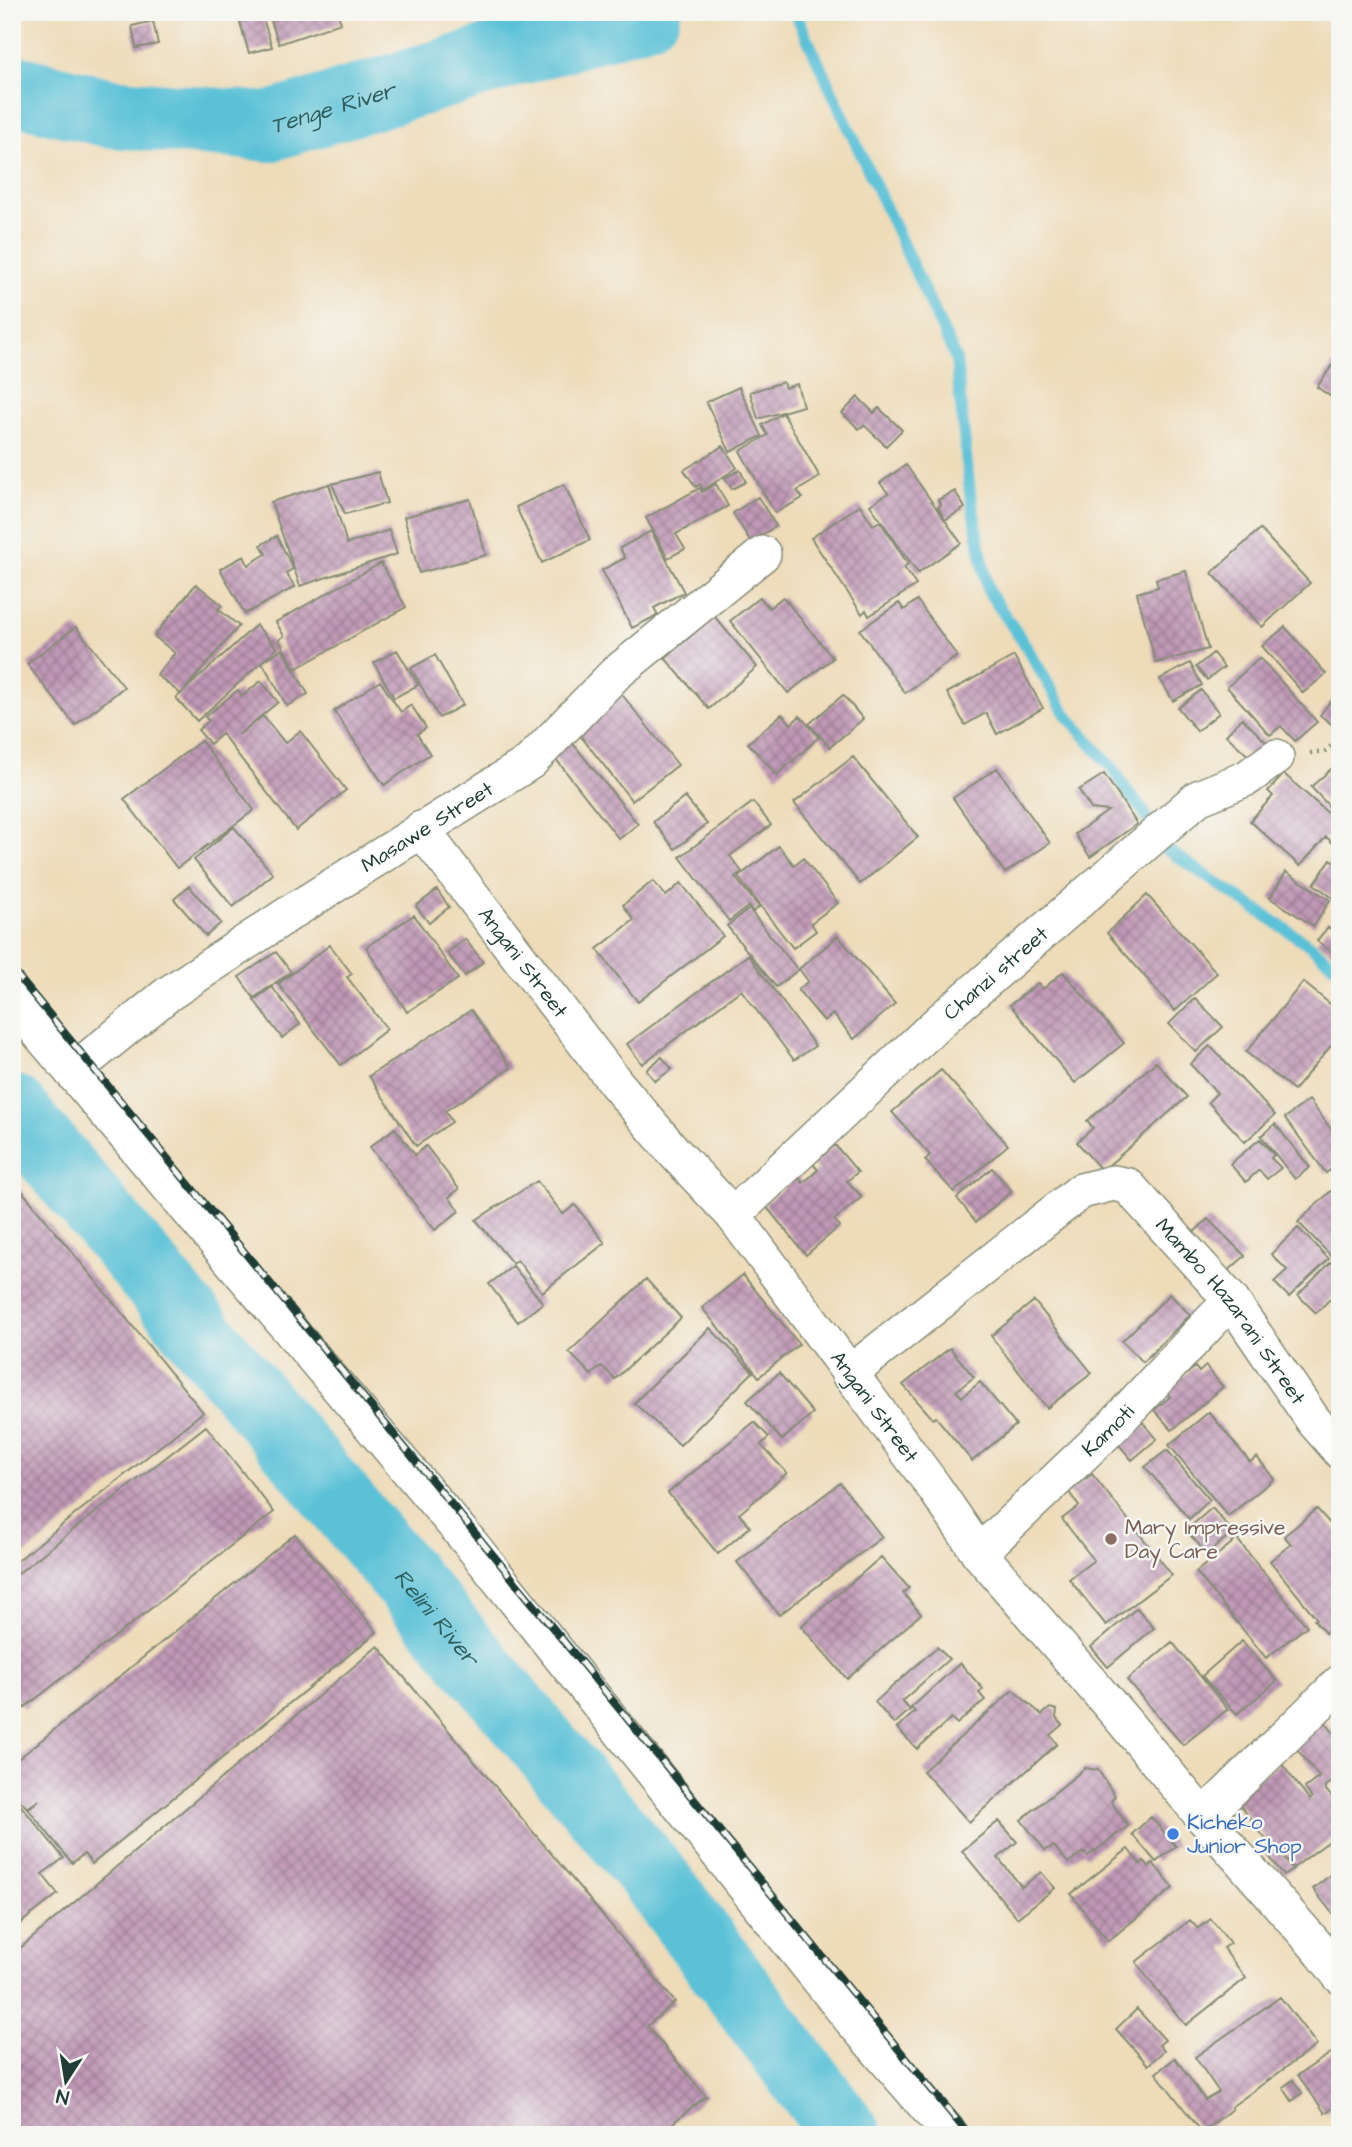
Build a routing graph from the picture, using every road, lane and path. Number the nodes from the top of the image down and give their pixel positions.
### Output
1 (763, 554) dead end
2 (1276, 757) dead end
3 (421, 829) junction
4 (12, 1001) edge
5 (72, 1072) junction
6 (733, 1215) junction
7 (1231, 1300) junction
8 (849, 1374) junction
9 (1340, 1451) edge
10 (979, 1553) junction
11 (1340, 1683) edge
12 (1203, 1817) junction
13 (1340, 1976) edge
14 (951, 2135) edge

1 - 3 street, Masawe Street
2 - 6 street, Chanzi street
3 - 5 street, Masawe Street
3 - 6 street, Angani Street
4 - 5 street
5 - 14 street
6 - 8 street, Angani Street
7 - 8 street, Mambo Hazarani Street
7 - 9 street, Mambo Hazarani Street
7 - 10 street, Kamoti
8 - 10 street, Angani Street
10 - 12 street, Angani Street
11 - 12 street
12 - 13 street, Angani Street

